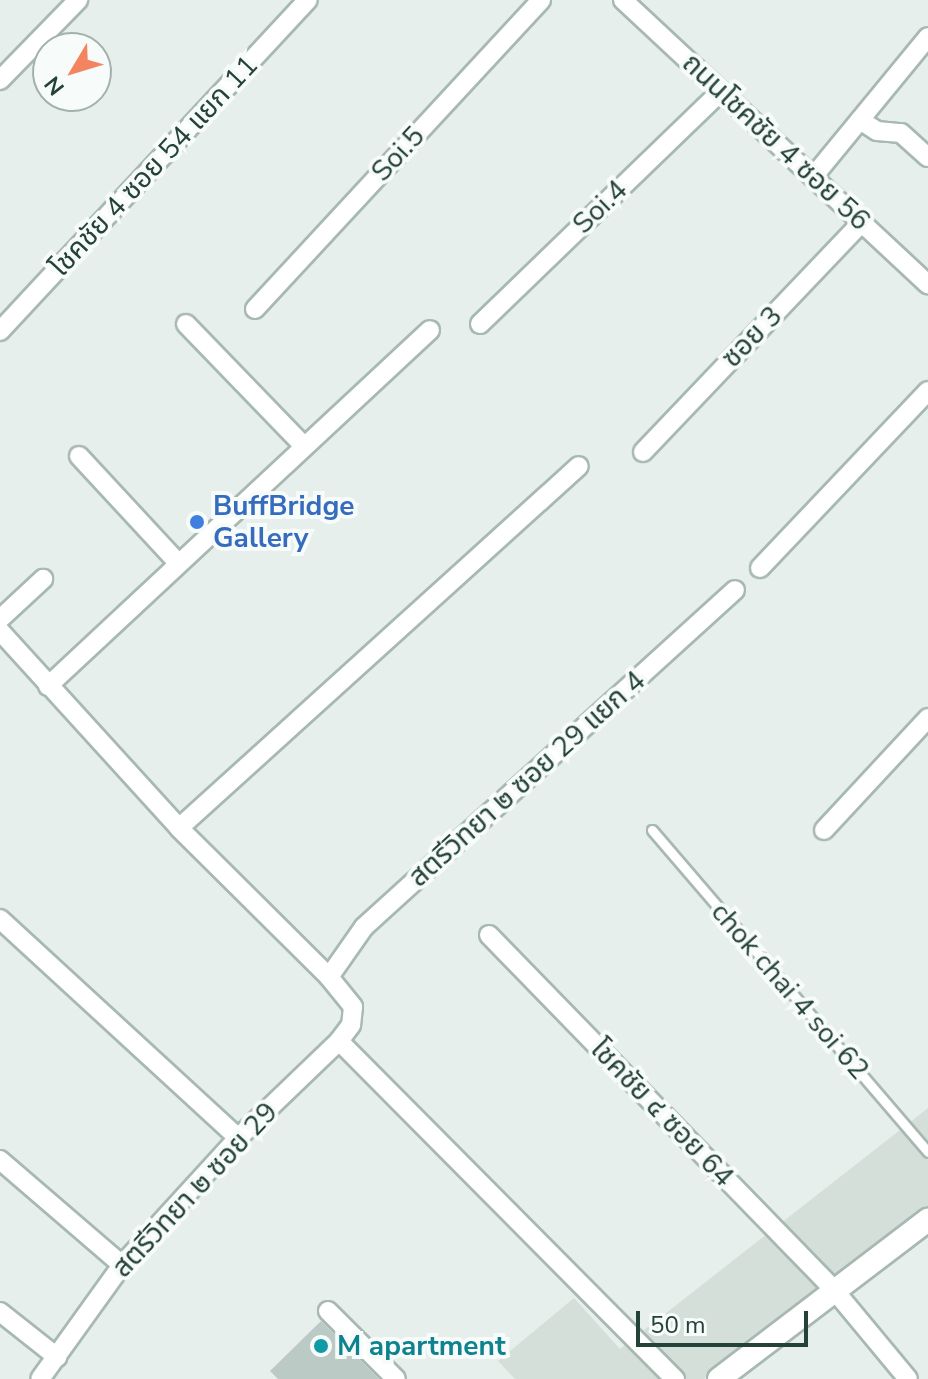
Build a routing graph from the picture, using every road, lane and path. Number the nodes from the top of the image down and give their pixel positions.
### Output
1 (78, 0) edge
2 (308, 0) edge
3 (541, 0) edge
4 (623, 0) edge
5 (928, 37) edge
6 (0, 80) edge
7 (721, 91) junction
8 (860, 120) junction
9 (928, 157) edge
10 (813, 177) junction
11 (862, 222) junction
12 (928, 284) edge
13 (255, 309) dead end
14 (186, 324) dead end
15 (480, 324) dead end
16 (430, 330) dead end
17 (0, 331) edge
18 (928, 391) edge
19 (303, 445) junction
20 (643, 452) dead end
21 (79, 456) dead end
22 (579, 466) dead end
23 (178, 563) junction
24 (760, 568) dead end
25 (43, 579) dead end
26 (735, 590) dead end
27 (0, 619) edge
28 (0, 631) edge
29 (48, 686) junction
30 (928, 718) edge
31 (179, 828) junction
32 (652, 830) dead end
33 (824, 830) dead end
34 (0, 919) edge
35 (489, 935) dead end
36 (329, 977) junction
37 (339, 1041) junction
38 (238, 1138) junction
39 (928, 1152) edge
40 (0, 1160) edge
41 (928, 1220) edge
42 (122, 1265) junction
43 (835, 1291) junction
44 (328, 1311) dead end
45 (0, 1312) edge
46 (57, 1357) junction
47 (40, 1379) edge
48 (396, 1379) edge
49 (675, 1379) edge
50 (719, 1379) edge
51 (908, 1379) edge

1 - 6 street
2 - 17 street, โชคชัย 4 ซอย 54 แยก 11
3 - 13 street, Soi.5
4 - 7 street, ถนนโชคชัย 4 ซอย 56
5 - 8 street
7 - 10 street, ถนนโชคชัย 4 ซอย 56
7 - 15 street, Soi.4
8 - 9 street
8 - 10 street
10 - 11 street, ถนนโชคชัย 4 ซอย 56
11 - 12 street, ถนนโชคชัย 4 ซอย 56
11 - 20 street, ซอย 3
14 - 19 street
16 - 19 street
18 - 24 street
19 - 23 street
21 - 23 street
22 - 31 street
23 - 29 street
25 - 27 street
26 - 36 street, สตรีวิทยา ๒ ซอย 29 แยก 4
28 - 29 street
29 - 31 street
30 - 33 street
31 - 36 street
32 - 39 lane, chok chai 4 soi 62
34 - 38 street
35 - 43 street, โชคชัย ๔ ซอย 64
36 - 37 street, สตรีวิทยา ๒ ซอย 29
37 - 38 street, สตรีวิทยา ๒ ซอย 29
37 - 49 street
38 - 42 street, สตรีวิทยา ๒ ซอย 29
40 - 42 street
41 - 43 street
42 - 46 street, สตรีวิทยา ๒ ซอย 29
43 - 50 street
43 - 51 street, โชคชัย ๔ ซอย 64
44 - 48 street
45 - 46 street
46 - 47 street, สตรีวิทยา ๒ ซอย 29

